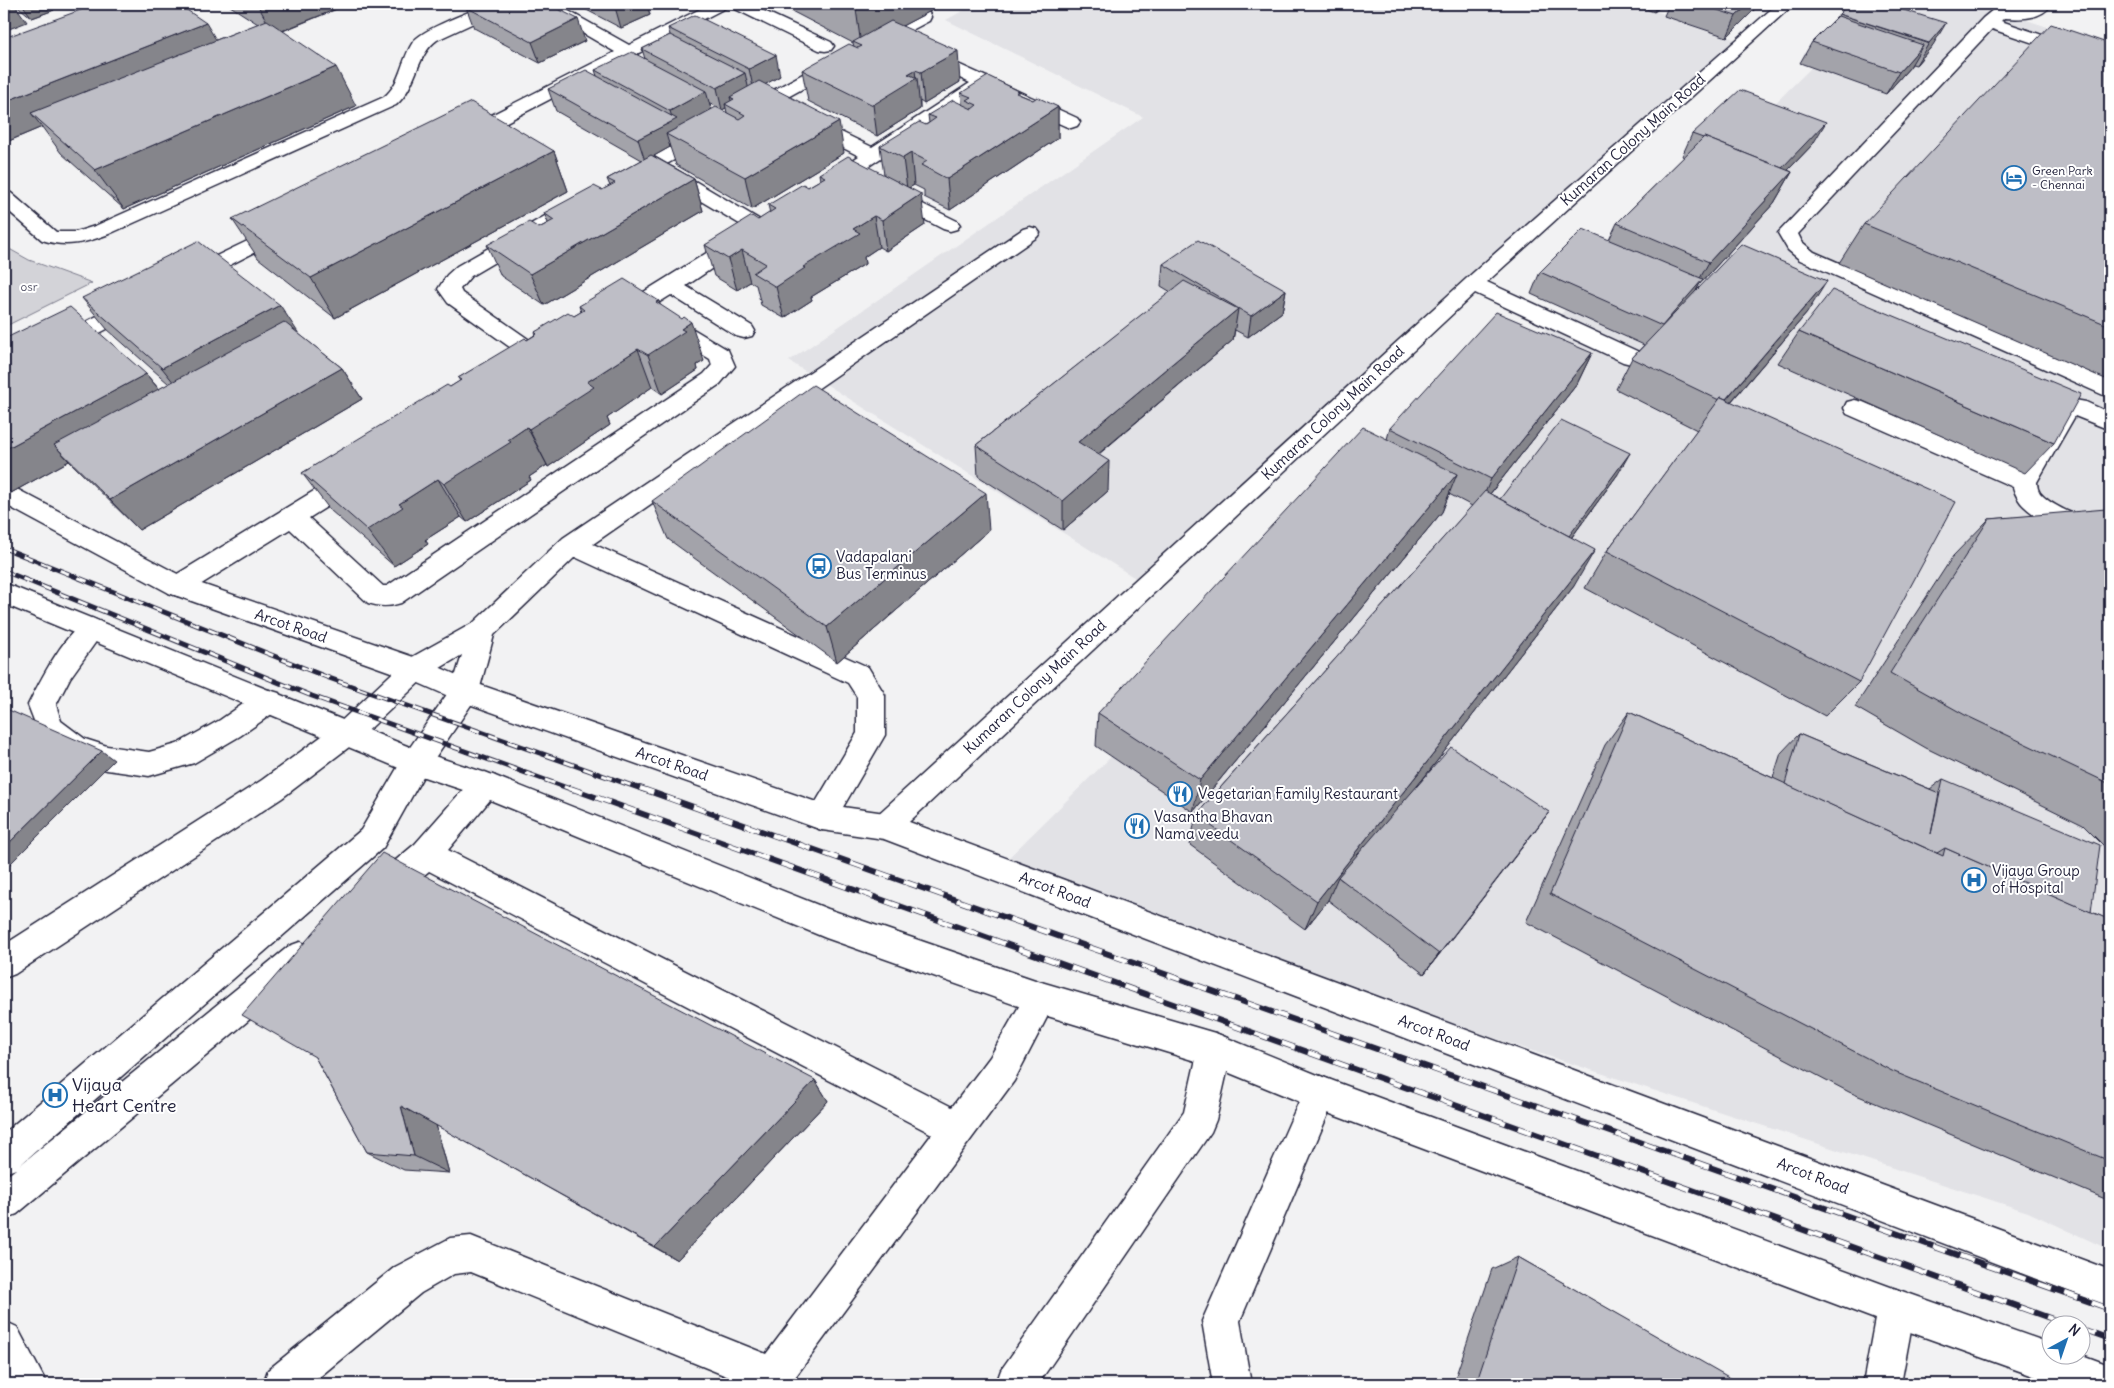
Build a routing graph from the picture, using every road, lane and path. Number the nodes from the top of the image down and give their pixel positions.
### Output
1 (502, 4) edge
2 (544, 4) edge
3 (722, 4) edge
4 (736, 4) edge
5 (1786, 4) edge
6 (2044, 4) edge
7 (923, 17) dead end
8 (1989, 22) junction
9 (888, 36) junction
10 (824, 46) dead end
11 (628, 52) junction
12 (2110, 64) edge
13 (983, 83) junction
14 (765, 101) junction
15 (1071, 122) dead end
16 (452, 142) edge
17 (872, 155) junction
18 (652, 164) junction
19 (861, 179) junction
20 (610, 188) edge
21 (815, 192) edge
22 (4, 197) edge
23 (594, 197) edge
24 (303, 219) edge
25 (950, 225) dead end
26 (1030, 234) dead end
27 (1473, 284) junction
28 (671, 286) junction
29 (171, 287) edge
30 (153, 296) edge
31 (638, 306) junction
32 (603, 325) edge
33 (744, 331) dead end
34 (1631, 357) edge
35 (543, 360) edge
36 (4, 373) edge
37 (2110, 390) edge
38 (1855, 408) dead end
39 (2110, 422) edge
40 (367, 470) edge
41 (2025, 482) junction
42 (4, 493) edge
43 (292, 517) junction
44 (2110, 538) edge
45 (572, 545) junction
46 (178, 586) junction
47 (4, 593) edge
48 (92, 629) junction
49 (482, 630) junction
50 (415, 669) junction
51 (465, 691) junction
52 (270, 701) junction
53 (347, 733) junction
54 (416, 762) junction
55 (485, 785) junction
56 (822, 817) junction
57 (885, 826) junction
58 (426, 854) junction
59 (357, 911) edge
60 (326, 936) edge
61 (4, 963) edge
62 (1042, 998) junction
63 (1215, 1050) junction
64 (1320, 1093) junction
65 (959, 1129) junction
66 (4, 1156) edge
67 (4, 1201) edge
68 (2110, 1289) edge
69 (1896, 1308) junction
70 (4, 1340) edge
71 (770, 1380) edge
72 (2103, 1383) edge
73 (28, 1384) edge
74 (282, 1384) edge
75 (1015, 1384) edge
76 (1232, 1384) edge
77 (1882, 1384) edge

1 - 22 street
2 - 11 street
3 - 11 street
4 - 10 street
5 - 27 street, Kumaran Colony Main Road
6 - 8 street
7 - 9 street
8 - 12 street
8 - 37 street
9 - 13 street
9 - 14 street
11 - 16 street
13 - 15 street
13 - 17 street
14 - 17 street
14 - 18 street
17 - 19 street
18 - 20 street
18 - 28 street
19 - 21 street
19 - 25 street
23 - 35 street
24 - 29 street
26 - 45 street
27 - 34 street
27 - 57 street, Kumaran Colony Main Road
28 - 31 street
28 - 33 street
30 - 36 street
31 - 32 street
31 - 43 street
38 - 41 street
39 - 41 street
40 - 43 street
41 - 44 street
42 - 46 street, Arcot Road
43 - 46 street
45 - 49 street
45 - 56 street
46 - 50 street, Arcot Road
47 - 48 street
48 - 52 street
48 - 52 street
49 - 50 street
49 - 51 street
50 - 51 street, Arcot Road
50 - 53 street
51 - 54 street
51 - 56 street, Arcot Road
52 - 53 street
53 - 54 street
53 - 61 street
54 - 55 street
54 - 66 street
55 - 58 street
55 - 62 street
56 - 57 street, Arcot Road
57 - 68 street, Arcot Road
58 - 59 street
58 - 65 street
60 - 67 street
62 - 63 street
62 - 65 street
63 - 64 street
63 - 75 street
64 - 69 street
64 - 76 street
65 - 71 street
69 - 72 street
69 - 77 street
70 - 73 street
71 - 74 street

